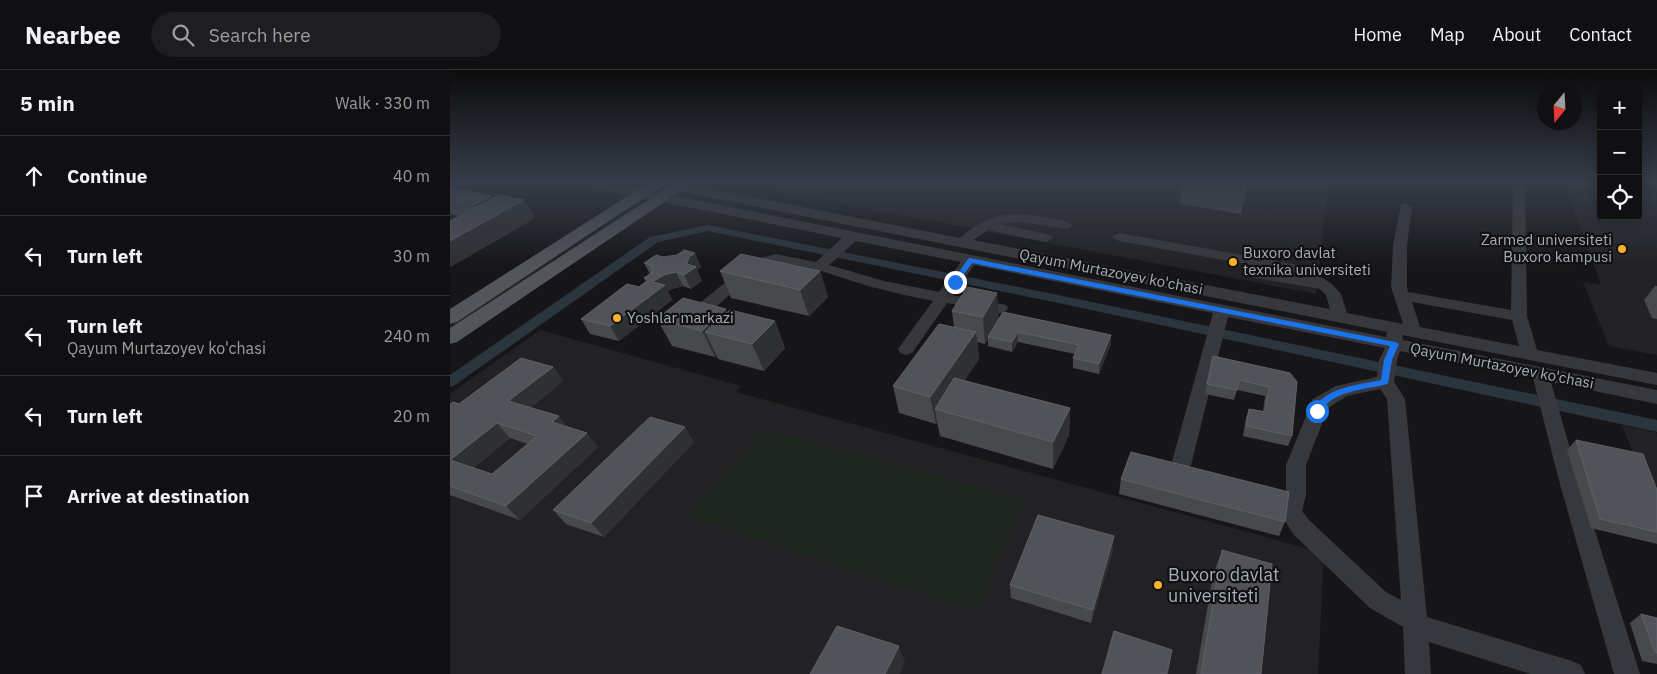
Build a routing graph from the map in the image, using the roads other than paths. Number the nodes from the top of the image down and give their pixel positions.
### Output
1 (617, 210) edge
2 (627, 210) edge
3 (749, 210) edge
4 (805, 210) edge
5 (1406, 210) edge
6 (1519, 210) edge
7 (984, 225) junction
8 (1065, 225) dead end
9 (852, 237) junction
10 (1120, 237) dead end
11 (1046, 238) dead end
12 (962, 243) junction
13 (1139, 252) dead end
14 (828, 259) junction
15 (970, 260) junction
16 (1327, 287) junction
17 (1402, 296) junction
18 (943, 298) junction
19 (1000, 308) dead end
20 (1220, 314) junction
21 (1518, 316) junction
22 (1340, 317) junction
23 (450, 318) edge
24 (685, 324) edge
25 (1413, 331) junction
26 (1394, 336) junction
27 (1442, 336) junction
28 (450, 337) edge
29 (906, 349) dead end
30 (1445, 354) junction
31 (1535, 363) junction
32 (1657, 379) edge
33 (1385, 382) junction
34 (1657, 396) edge
35 (1182, 465) edge
36 (1416, 623) junction
37 (1418, 674) edge
38 (1572, 674) edge
39 (1627, 674) edge

1 - 23 main road
2 - 28 main road
3 - 9 street, Qayum Murtazoyev ko'chasi
4 - 12 street, Qayum Murtazoyev ko'chasi
5 - 17 street
6 - 21 street
7 - 8 street
7 - 11 street
7 - 12 street
9 - 14 street
9 - 15 street, Qayum Murtazoyev ko'chasi
10 - 16 street
12 - 22 street, Qayum Murtazoyev ko'chasi
13 - 16 street
14 - 18 street
14 - 24 street
15 - 18 street
15 - 20 street, Qayum Murtazoyev ko'chasi
16 - 22 street
17 - 21 street
17 - 25 street
18 - 19 street
18 - 29 street
20 - 26 street, Qayum Murtazoyev ko'chasi
20 - 35 street
21 - 31 street
22 - 26 street, Qayum Murtazoyev ko'chasi
25 - 26 street, Qayum Murtazoyev ko'chasi
25 - 27 street, Qayum Murtazoyev ko'chasi
26 - 30 street, Qayum Murtazoyev ko'chasi
26 - 33 street
27 - 30 street
27 - 31 street, Qayum Murtazoyev ko'chasi
30 - 31 street, Qayum Murtazoyev ko'chasi
31 - 32 street, Qayum Murtazoyev ko'chasi
31 - 34 street, Qayum Murtazoyev ko'chasi
31 - 39 street
33 - 36 street
33 - 36 street
36 - 37 street
36 - 38 street

